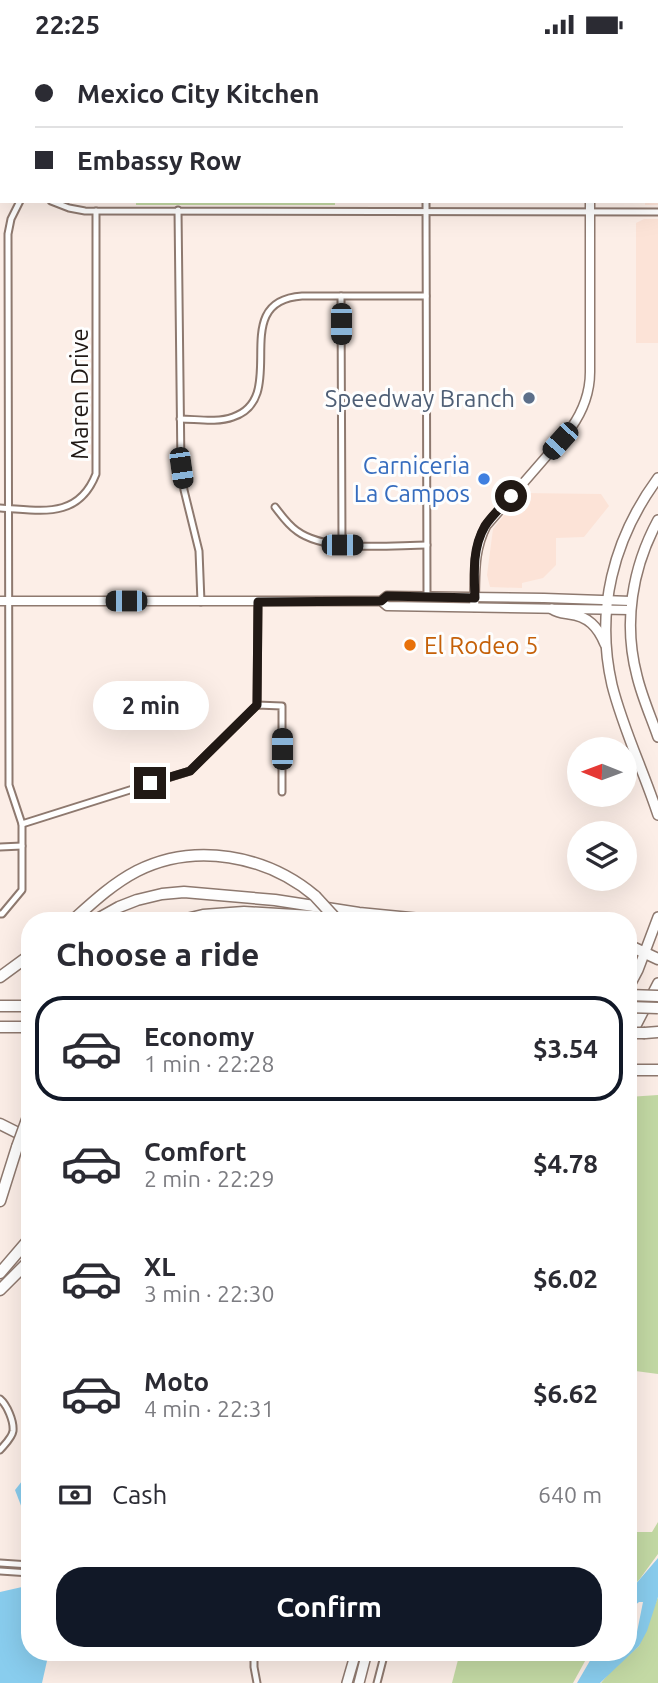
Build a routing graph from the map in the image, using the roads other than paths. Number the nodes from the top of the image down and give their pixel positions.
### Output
1 (19, 203) edge
2 (56, 203) edge
3 (132, 203) edge
4 (340, 203) edge
5 (426, 203) edge
6 (494, 203) edge
7 (590, 206) edge
8 (178, 210) junction
9 (96, 211) junction
10 (132, 211) junction
11 (340, 211) junction
12 (426, 211) junction
13 (494, 211) junction
14 (658, 212) edge
15 (341, 296) junction
16 (426, 296) junction
17 (180, 419) junction
18 (658, 478) edge
19 (275, 507) dead end
20 (0, 508) edge
21 (8, 509) junction
22 (658, 520) edge
23 (342, 545) junction
24 (427, 545) junction
25 (427, 597) junction
26 (4, 601) edge
27 (381, 601) junction
28 (201, 602) junction
29 (258, 602) junction
30 (475, 602) junction
31 (607, 605) junction
32 (631, 606) junction
33 (552, 608) junction
34 (607, 650) junction
35 (257, 705) junction
36 (658, 737) edge
37 (0, 779) edge
38 (9, 779) junction
39 (282, 792) dead end
40 (658, 815) edge
41 (22, 824) junction
42 (22, 846) junction
43 (0, 847) edge
44 (82, 912) edge
45 (110, 912) edge
46 (330, 912) edge
47 (353, 912) edge
48 (0, 914) edge
49 (658, 918) edge
50 (637, 949) edge
51 (645, 953) junction
52 (658, 959) edge
53 (21, 962) edge
54 (21, 968) edge
55 (637, 970) edge
56 (0, 978) edge
57 (658, 983) edge
58 (637, 995) edge
59 (658, 996) edge
60 (0, 1006) edge
61 (21, 1006) edge
62 (637, 1007) edge
63 (658, 1007) edge
64 (637, 1024) edge
65 (0, 1027) edge
66 (21, 1027) edge
67 (658, 1032) edge
68 (637, 1033) edge
69 (637, 1070) edge
70 (658, 1070) edge
71 (0, 1123) edge
72 (21, 1134) edge
73 (21, 1137) edge
74 (0, 1201) edge
75 (21, 1248) edge
76 (21, 1269) edge
77 (0, 1273) edge
78 (0, 1290) edge
79 (0, 1399) edge
80 (0, 1450) edge
81 (0, 1563) edge
82 (21, 1564) edge
83 (0, 1570) edge
84 (21, 1572) edge
85 (254, 1661) edge
86 (354, 1661) edge
87 (365, 1661) edge
88 (383, 1661) edge
89 (257, 1683) edge
90 (348, 1683) edge
91 (359, 1683) edge
92 (377, 1683) edge

1 - 21 street
2 - 9 street
3 - 10 street
4 - 11 street
5 - 12 street
6 - 13 street
7 - 13 street
7 - 14 street
7 - 30 street
8 - 10 street
8 - 11 street
8 - 17 street
9 - 10 street
9 - 21 street, Maren Drive
11 - 12 street
12 - 13 street
12 - 16 street
15 - 16 street
15 - 17 street
15 - 23 street
16 - 24 street
17 - 28 street
18 - 31 main road
19 - 23 street
20 - 21 street, Maren Drive
21 - 26 street
22 - 32 main road
23 - 24 street
24 - 25 street
25 - 27 street
25 - 30 street
26 - 28 street
26 - 38 street
27 - 29 street
27 - 30 street
28 - 29 street
29 - 35 street
30 - 31 street
30 - 33 street
31 - 32 street
31 - 33 street
31 - 34 main road
32 - 36 main road
33 - 34 main road
34 - 40 main road
35 - 39 street
35 - 41 street
37 - 38 street
38 - 41 street
41 - 42 street
42 - 43 street
42 - 48 street
44 - 46 highway, bridge
45 - 47 highway
49 - 51 main road
50 - 51 highway
51 - 52 highway
51 - 55 main road
53 - 56 highway
54 - 56 highway
57 - 64 main road
58 - 59 highway, bridge
60 - 61 highway
62 - 63 highway, bridge
65 - 66 highway
67 - 68 highway, bridge
69 - 70 highway
71 - 72 highway
73 - 74 highway, bridge
75 - 77 highway
76 - 78 highway
79 - 80 street
81 - 82 street
83 - 84 street
85 - 89 street
86 - 90 main road
87 - 91 main road
88 - 92 street

